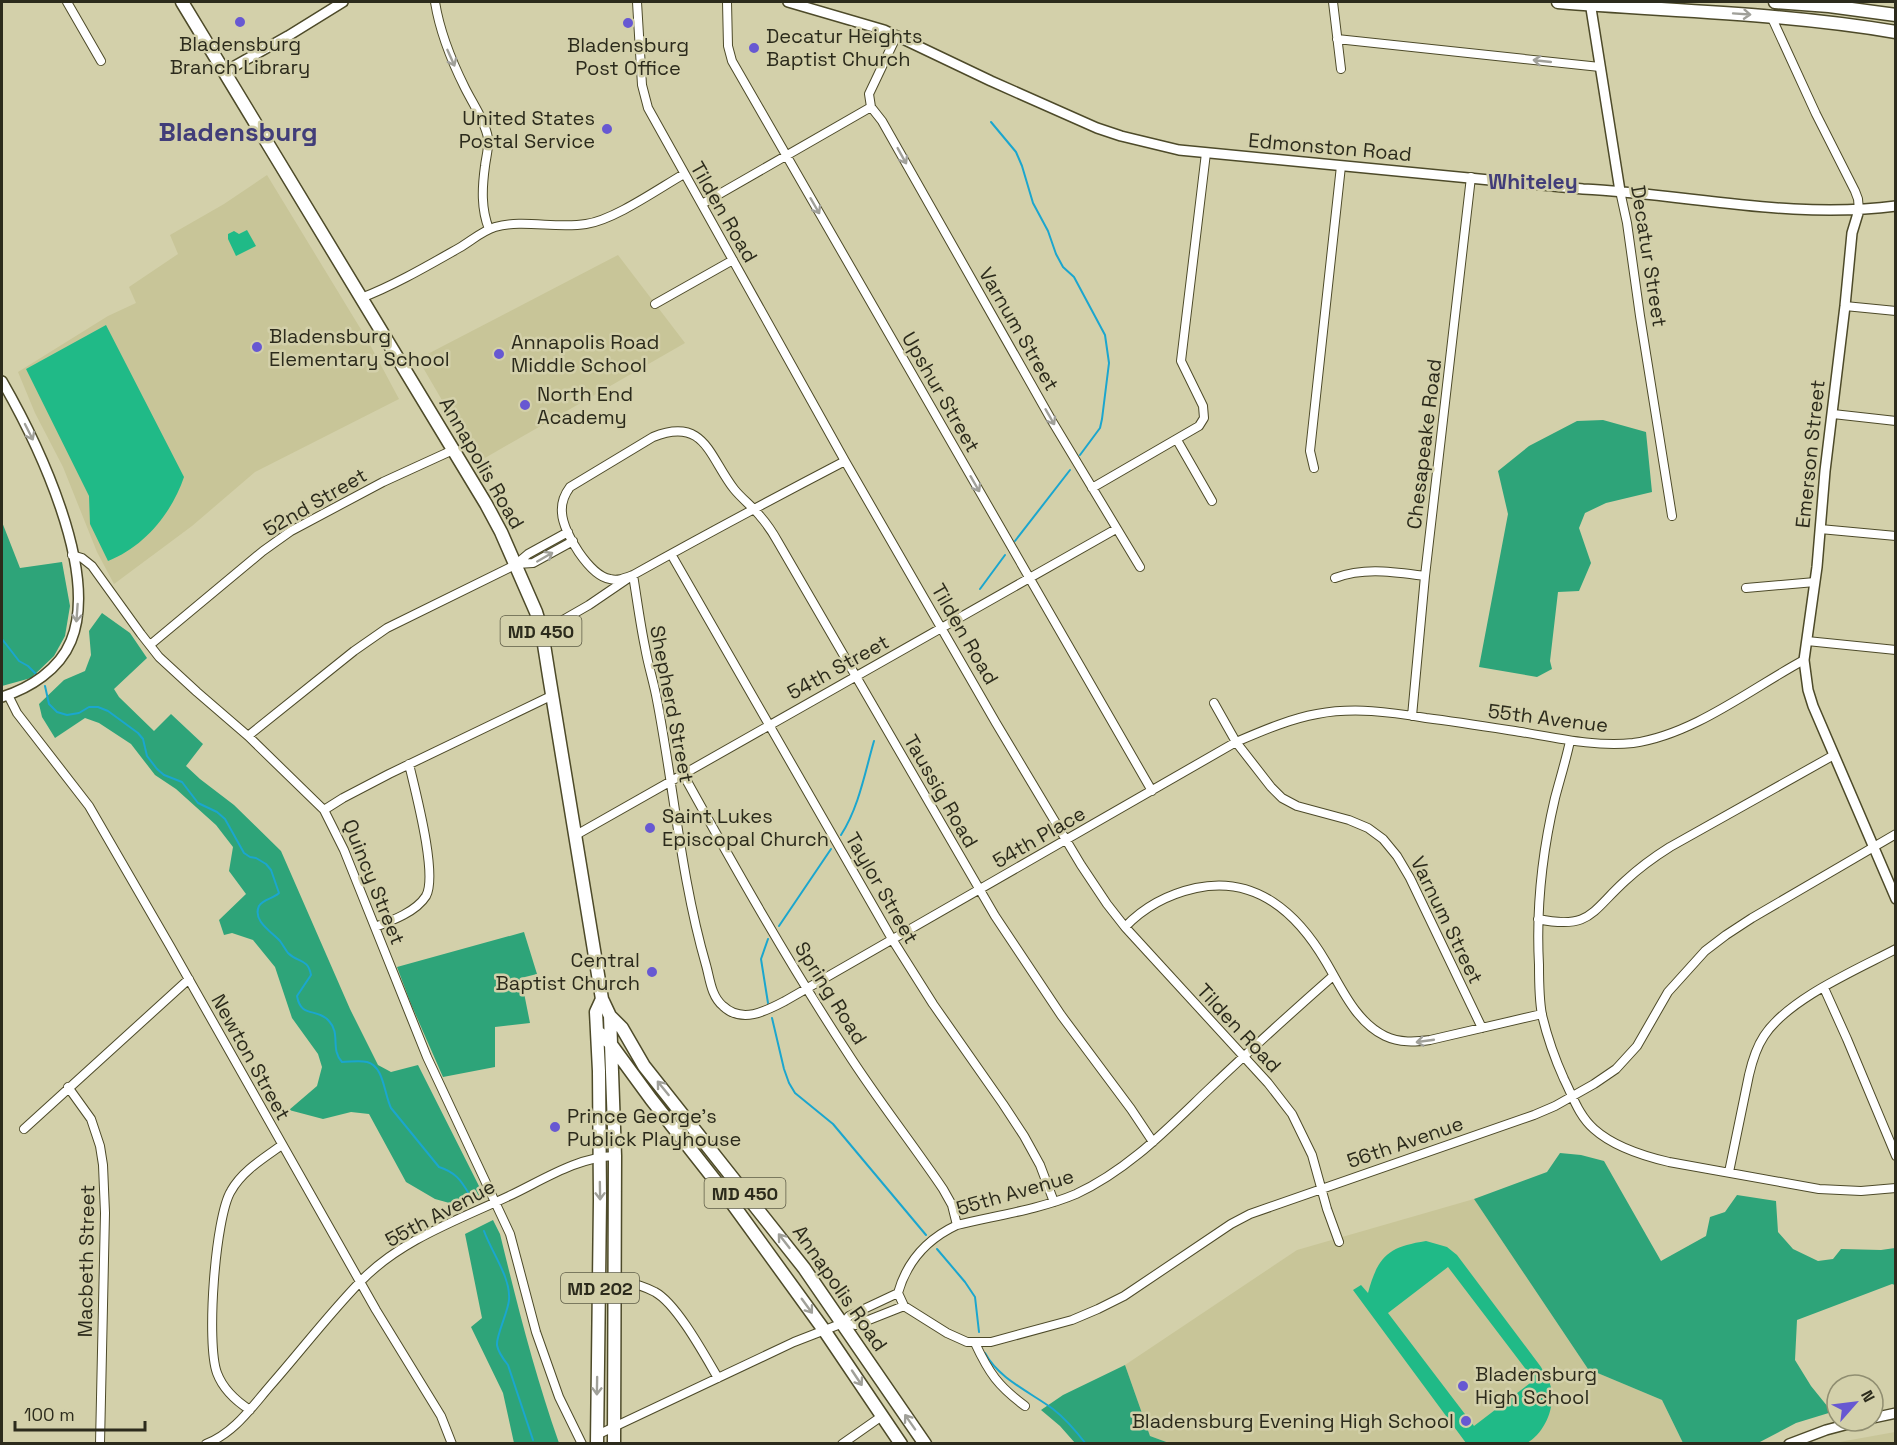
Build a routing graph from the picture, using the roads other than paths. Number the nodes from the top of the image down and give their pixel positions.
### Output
1 (67, 2) edge
2 (182, 2) edge
3 (343, 2) edge
4 (435, 2) edge
5 (637, 2) edge
6 (727, 2) edge
7 (788, 2) edge
8 (1333, 2) edge
9 (1558, 2) edge
10 (1775, 2) edge
11 (1590, 3) edge
12 (1896, 15) edge
13 (1771, 16) junction
14 (1896, 32) edge
15 (897, 35) junction
16 (1337, 39) junction
17 (101, 61) dead end
18 (1600, 67) junction
19 (1341, 69) dead end
20 (224, 72) junction
21 (871, 107) junction
22 (1206, 153) junction
23 (786, 155) junction
24 (1341, 166) junction
25 (684, 174) junction
26 (1471, 177) junction
27 (1620, 191) junction
28 (702, 204) junction
29 (1896, 206) edge
30 (1859, 210) junction
31 (489, 230) junction
32 (733, 260) junction
33 (361, 298) junction
34 (655, 304) dead end
35 (1845, 306) junction
36 (1896, 311) edge
37 (2, 381) edge
38 (1833, 414) junction
39 (1896, 421) edge
40 (1180, 438) junction
41 (453, 450) junction
42 (845, 461) junction
43 (1314, 468) dead end
44 (1092, 488) junction
45 (1212, 501) dead end
46 (753, 508) junction
47 (1672, 516) dead end
48 (1116, 529) junction
49 (1820, 529) junction
50 (568, 532) junction
51 (1896, 536) edge
52 (573, 541) junction
53 (670, 554) junction
54 (72, 555) junction
55 (515, 565) junction
56 (1140, 567) dead end
57 (633, 575) junction
58 (1425, 576) junction
59 (1029, 578) junction
60 (1335, 578) dead end
61 (1815, 582) junction
62 (1746, 588) dead end
63 (942, 628) junction
64 (542, 632) junction
65 (1807, 641) junction
66 (150, 645) junction
67 (1896, 650) edge
68 (1804, 660) junction
69 (856, 676) junction
70 (553, 695) junction
71 (5, 696) edge
72 (1214, 703) dead end
73 (1412, 716) junction
74 (769, 726) junction
75 (248, 736) junction
76 (1570, 741) junction
77 (1236, 742) junction
78 (1834, 755) junction
79 (409, 764) junction
80 (683, 774) junction
81 (670, 781) junction
82 (1152, 791) junction
83 (324, 810) junction
84 (1896, 834) edge
85 (576, 835) junction
86 (1066, 841) junction
87 (1874, 847) junction
88 (979, 891) junction
89 (1896, 898) edge
90 (1538, 919) junction
91 (375, 927) junction
92 (1125, 927) junction
93 (892, 939) junction
94 (1896, 949) edge
95 (1333, 976) junction
96 (189, 979) junction
97 (710, 979) joint
98 (807, 988) junction
99 (1824, 988) junction
100 (602, 999) junction
101 (1542, 1014) junction
102 (610, 1016) junction
103 (1482, 1028) junction
104 (597, 1031) junction
105 (610, 1043) junction
106 (1244, 1056) junction
107 (633, 1074) junction
108 (614, 1083) junction
109 (68, 1088) junction
110 (1572, 1096) junction
111 (24, 1129) dead end
112 (1153, 1142) junction
113 (282, 1145) junction
114 (599, 1156) junction
115 (615, 1156) junction
116 (1896, 1156) edge
117 (1729, 1172) junction
118 (1321, 1188) junction
119 (1896, 1188) edge
120 (496, 1202) junction
121 (1053, 1202) junction
122 (957, 1225) junction
123 (1339, 1242) dead end
124 (615, 1279) junction
125 (360, 1281) junction
126 (898, 1293) junction
127 (903, 1306) junction
128 (843, 1323) junction
129 (824, 1330) junction
130 (975, 1343) junction
131 (718, 1378) junction
132 (1025, 1406) dead end
133 (250, 1410) junction
134 (882, 1416) junction
135 (614, 1427) junction
136 (1825, 1430) edge
137 (597, 1439) edge
138 (100, 1443) edge
139 (206, 1443) edge
140 (452, 1443) edge
141 (582, 1443) edge
142 (614, 1443) edge
143 (843, 1443) edge
144 (901, 1443) edge
145 (925, 1443) edge
146 (1789, 1443) edge

1 - 17 street
2 - 20 main road, Annapolis Road / MD 450
3 - 20 street
4 -> 31 street
5 - 25 street, Tilden Road
6 - 23 street, Upshur Street
7 - 15 street, Edmonston Road
8 - 16 street
9 - 11 main road
10 - 12 main road
11 -> 13 main road
11 - 18 street, Decatur Street
13 - 14 main road
13 - 30 street
15 - 21 street
15 - 22 street, Edmonston Road
18 -> 16 street
16 - 19 street
18 - 27 street, Decatur Street
20 - 33 main road, Annapolis Road / MD 450
21 - 23 street
21 -> 44 street, Varnum Street
22 - 24 street, Edmonston Road
22 - 40 street
23 - 28 street
23 -> 59 street, Upshur Street
24 - 26 street, Edmonston Road
24 - 43 street
25 - 28 street, Tilden Road
25 - 31 street
26 - 27 street, Edmonston Road
26 - 58 street, Chesapeake Road
27 - 30 street, Edmonston Road
27 - 47 street, Decatur Street
28 - 32 street, Tilden Road
29 - 30 street, Edmonston Road
30 - 35 street, Emerson Street
31 - 33 street
32 - 34 street
32 - 42 street, Tilden Road
33 - 41 main road, Annapolis Road / MD 450
35 - 36 street
35 - 38 street, Emerson Street
37 -> 54 street
38 - 39 street
38 - 49 street, Emerson Street
40 - 44 street
40 - 45 street
41 - 55 main road, Annapolis Road / MD 450
41 - 66 street, 52nd Street
42 - 46 street
42 - 63 street, Tilden Road
44 - 48 street, Varnum Street
46 - 50 street, Taussig Road
46 - 53 street
46 - 69 street, Taussig Road
48 - 56 street, Varnum Street
48 - 59 street, 54th Street
49 - 51 street
49 - 61 street, Emerson Street
50 - 52 street, Taussig Road
50 - 55 street
55 -> 52 street
52 - 57 street, Taussig Road
53 - 57 street
53 - 74 street, Taylor Street
54 - 66 street, Quincy Street
54 -> 71 street
55 - 64 main road, Annapolis Road / MD 450
55 - 75 street
57 - 64 street
57 - 81 street, Shepherd Street
58 - 60 street
58 - 73 street, Chesapeake Road
59 - 63 street, 54th Street
59 - 82 street, Upshur Street
61 - 62 street
61 - 65 street, Emerson Street
63 - 69 street, 54th Street
63 - 86 street, Tilden Road
64 - 70 main road, Annapolis Road / MD 450
65 - 67 street
65 - 68 street, Emerson Street
66 - 75 street, Quincy Street
68 - 76 street, 55th Avenue
68 - 78 street, Emerson Street
69 - 74 street, 54th Street
69 - 88 street, Taussig Road
70 - 79 street
70 - 85 main road, Annapolis Road / MD 450
71 - 96 street, Newton Street
72 - 77 street, Varnum Street
73 - 76 street, 55th Avenue
73 - 77 street, 54th Place
74 - 80 street, 54th Street
74 - 93 street, Taylor Street
75 - 83 street, Quincy Street
76 - 90 street
77 - 82 street, 54th Place
77 - 103 street, Varnum Street
78 - 87 street, Emerson Street
78 - 90 street
79 - 83 street
79 - 91 street
80 - 81 street, 54th Street
80 - 98 street, Spring Road
81 - 85 street, 54th Street
81 - 97 street, Shepherd Street
82 - 86 street, 54th Place
83 - 91 street, Quincy Street
84 - 87 street, 56th Avenue
85 - 100 main road, Annapolis Road / MD 450
86 - 88 street, 54th Place
86 - 92 street, Tilden Road
87 - 89 street, Emerson Street
87 - 110 street, 56th Avenue
88 - 93 street, 54th Place
88 - 112 street, Taussig Road
90 - 101 street
91 - 120 street, Quincy Street
92 - 95 street
92 - 106 street, Tilden Road
93 - 98 street, 54th Place
93 - 121 street, Taylor Street
94 - 99 street
103 -> 95 street
95 - 106 street, 55th Avenue
96 - 109 street
96 - 113 street, Newton Street
97 - 98 street, 54th Place
98 - 122 street, Spring Road
99 - 116 street
99 - 117 street
100 - 102 main road, MD 450
100 - 104 main road, MD 450
101 - 103 street
101 - 110 street
102 - 105 main road, MD 202
128 -> 102 main road, Annapolis Road / MD 450
104 - 105 main road, Annapolis Road / MD 450
104 - 114 main road, MD 202
105 - 107 main road, Annapolis Road / MD 450
105 - 108 main road, MD 202
106 - 112 street, 55th Avenue
106 - 118 street, Tilden Road
107 - 108 main road
107 -> 129 main road, Annapolis Road / MD 450
108 - 115 main road, MD 202
109 - 111 street
109 - 138 street, Macbeth Street
110 - 117 street
110 - 118 street, 56th Avenue
112 - 121 street, 55th Avenue
113 - 125 street, Newton Street
113 - 133 street
114 - 115 street, 55th Avenue
114 - 120 street, 55th Avenue
114 -> 137 main road, MD 202
115 - 124 main road, MD 202
117 - 119 street
118 - 123 street, Tilden Road
118 - 130 street, 56th Avenue
120 - 125 street, 55th Avenue
120 - 141 street, Quincy Street
121 - 122 street, 55th Avenue
122 - 126 street, 55th Avenue
124 - 131 street
124 - 135 main road, MD 202
125 - 133 street, 55th Avenue
125 - 140 street, Newton Street
126 - 127 street
126 - 128 street
127 - 128 street
127 - 130 street, 56th Avenue
128 - 129 street
145 -> 128 main road, Annapolis Road / MD 450
129 - 131 street
129 -> 134 main road, Annapolis Road / MD 450
130 - 132 street
131 - 135 street
133 - 139 street, 55th Avenue
134 - 143 street
134 - 144 main road, Annapolis Road / MD 450
135 - 137 street
135 - 142 main road, MD 202
136 - 146 street

